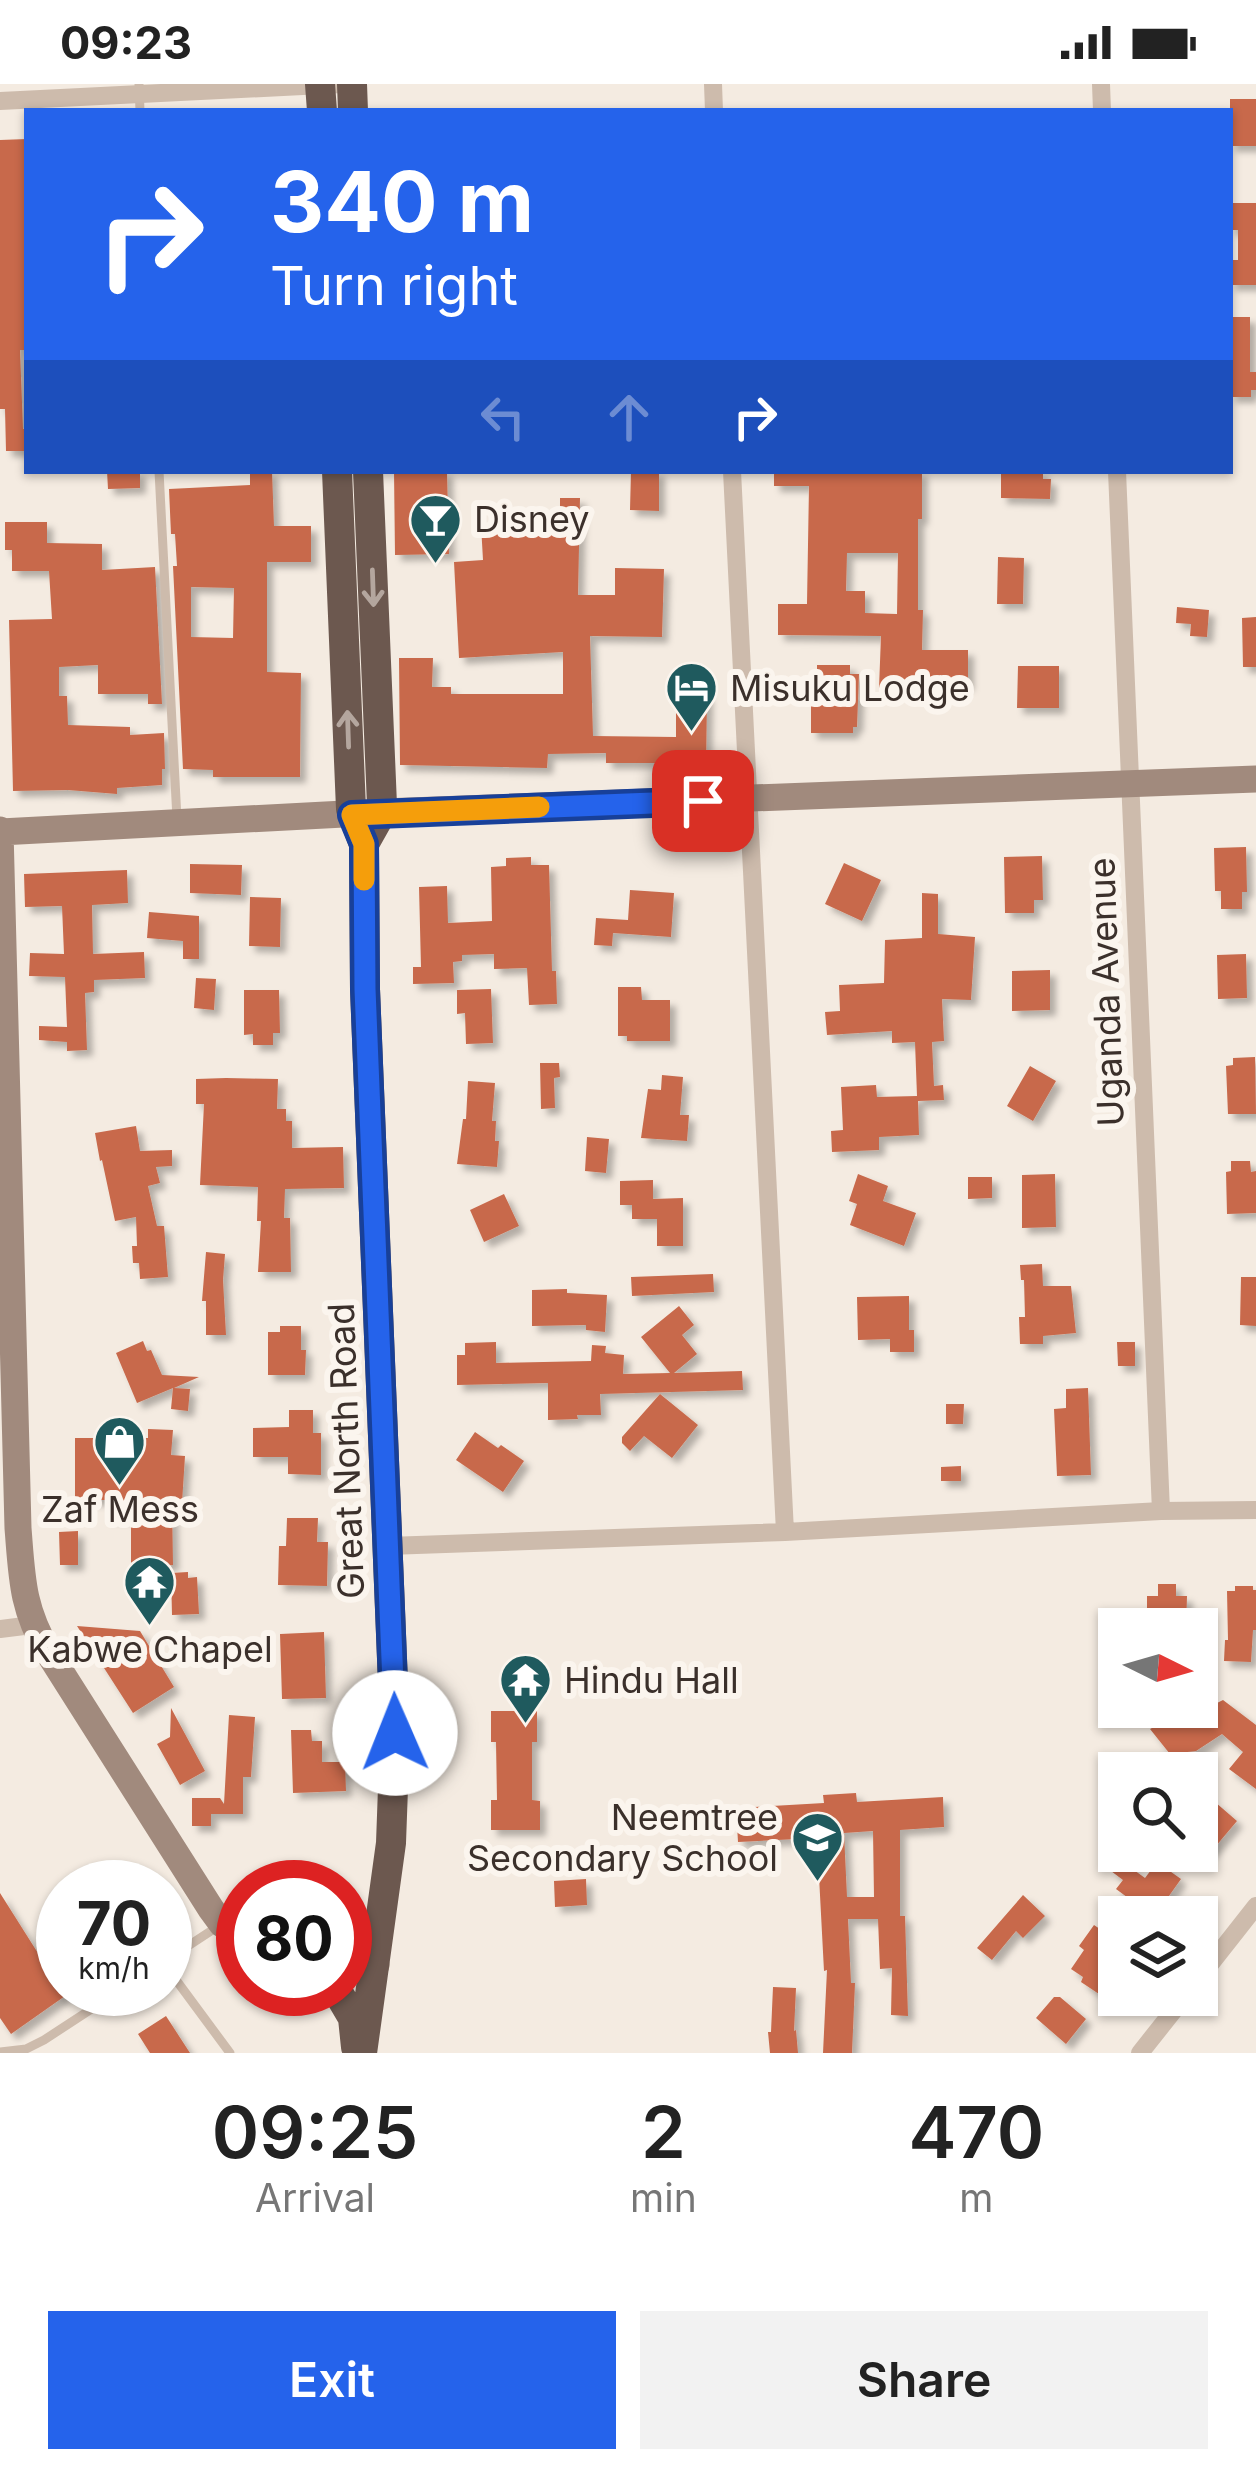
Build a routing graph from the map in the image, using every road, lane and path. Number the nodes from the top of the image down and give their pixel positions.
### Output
1 (320, 84) edge
2 (342, 84) edge
3 (139, 96) edge
4 (0, 101) edge
5 (159, 474) edge
6 (337, 474) edge
7 (368, 474) edge
8 (732, 474) edge
9 (1117, 474) edge
10 (1256, 779) edge
11 (1130, 783) junction
12 (748, 800) junction
13 (177, 821) junction
14 (366, 824) junction
15 (0, 831) edge
16 (1256, 1510) edge
17 (1161, 1511) junction
18 (785, 1532) junction
19 (388, 1546) junction
20 (32, 1624) junction
21 (0, 1629) edge
22 (216, 1905) edge
23 (1256, 1906) edge
24 (1218, 1954) edge
25 (372, 1964) edge
26 (376, 1965) junction
27 (192, 2000) edge
28 (82, 2016) edge
29 (352, 2016) edge
30 (1169, 2016) edge
31 (0, 2052) edge
32 (230, 2053) edge
33 (360, 2053) edge
34 (1140, 2053) edge

1 - 2 street
1 - 3 street
3 - 4 street
5 - 13 lane
14 -> 6 highway, Great North Road
7 -> 14 highway, Great North Road
8 - 12 street
9 - 11 street, Uganda Avenue
10 - 11 main road
11 - 12 main road
11 - 17 street, Uganda Avenue
12 - 14 main road
12 - 18 street
13 - 14 main road
13 - 15 main road
14 - 19 highway, Great North Road
15 - 20 main road
16 - 17 street
17 - 18 street
18 - 19 street
19 - 26 highway, Great North Road
20 - 21 street
20 - 22 main road
23 - 24 street
25 - 26 main road
26 - 33 highway, Great North Road
27 - 32 lane
28 - 31 lane
29 - 33 highway
30 - 34 street

